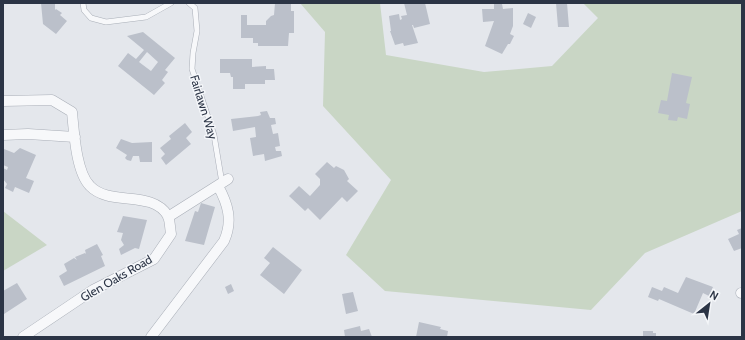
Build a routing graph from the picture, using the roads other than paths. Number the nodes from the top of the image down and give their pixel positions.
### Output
1 (83, 3) edge
2 (171, 3) edge
3 (189, 3) edge
4 (3, 101) edge
5 (3, 135) edge
6 (75, 137) junction
7 (223, 183) junction
8 (168, 217) junction
9 (23, 337) edge
10 (152, 337) edge

1 - 2 lane
3 - 7 lane, Fairlawn Way
4 - 6 street
5 - 6 street
6 - 8 street
7 - 8 street
7 - 10 street
8 - 9 street, Glen Oaks Road

